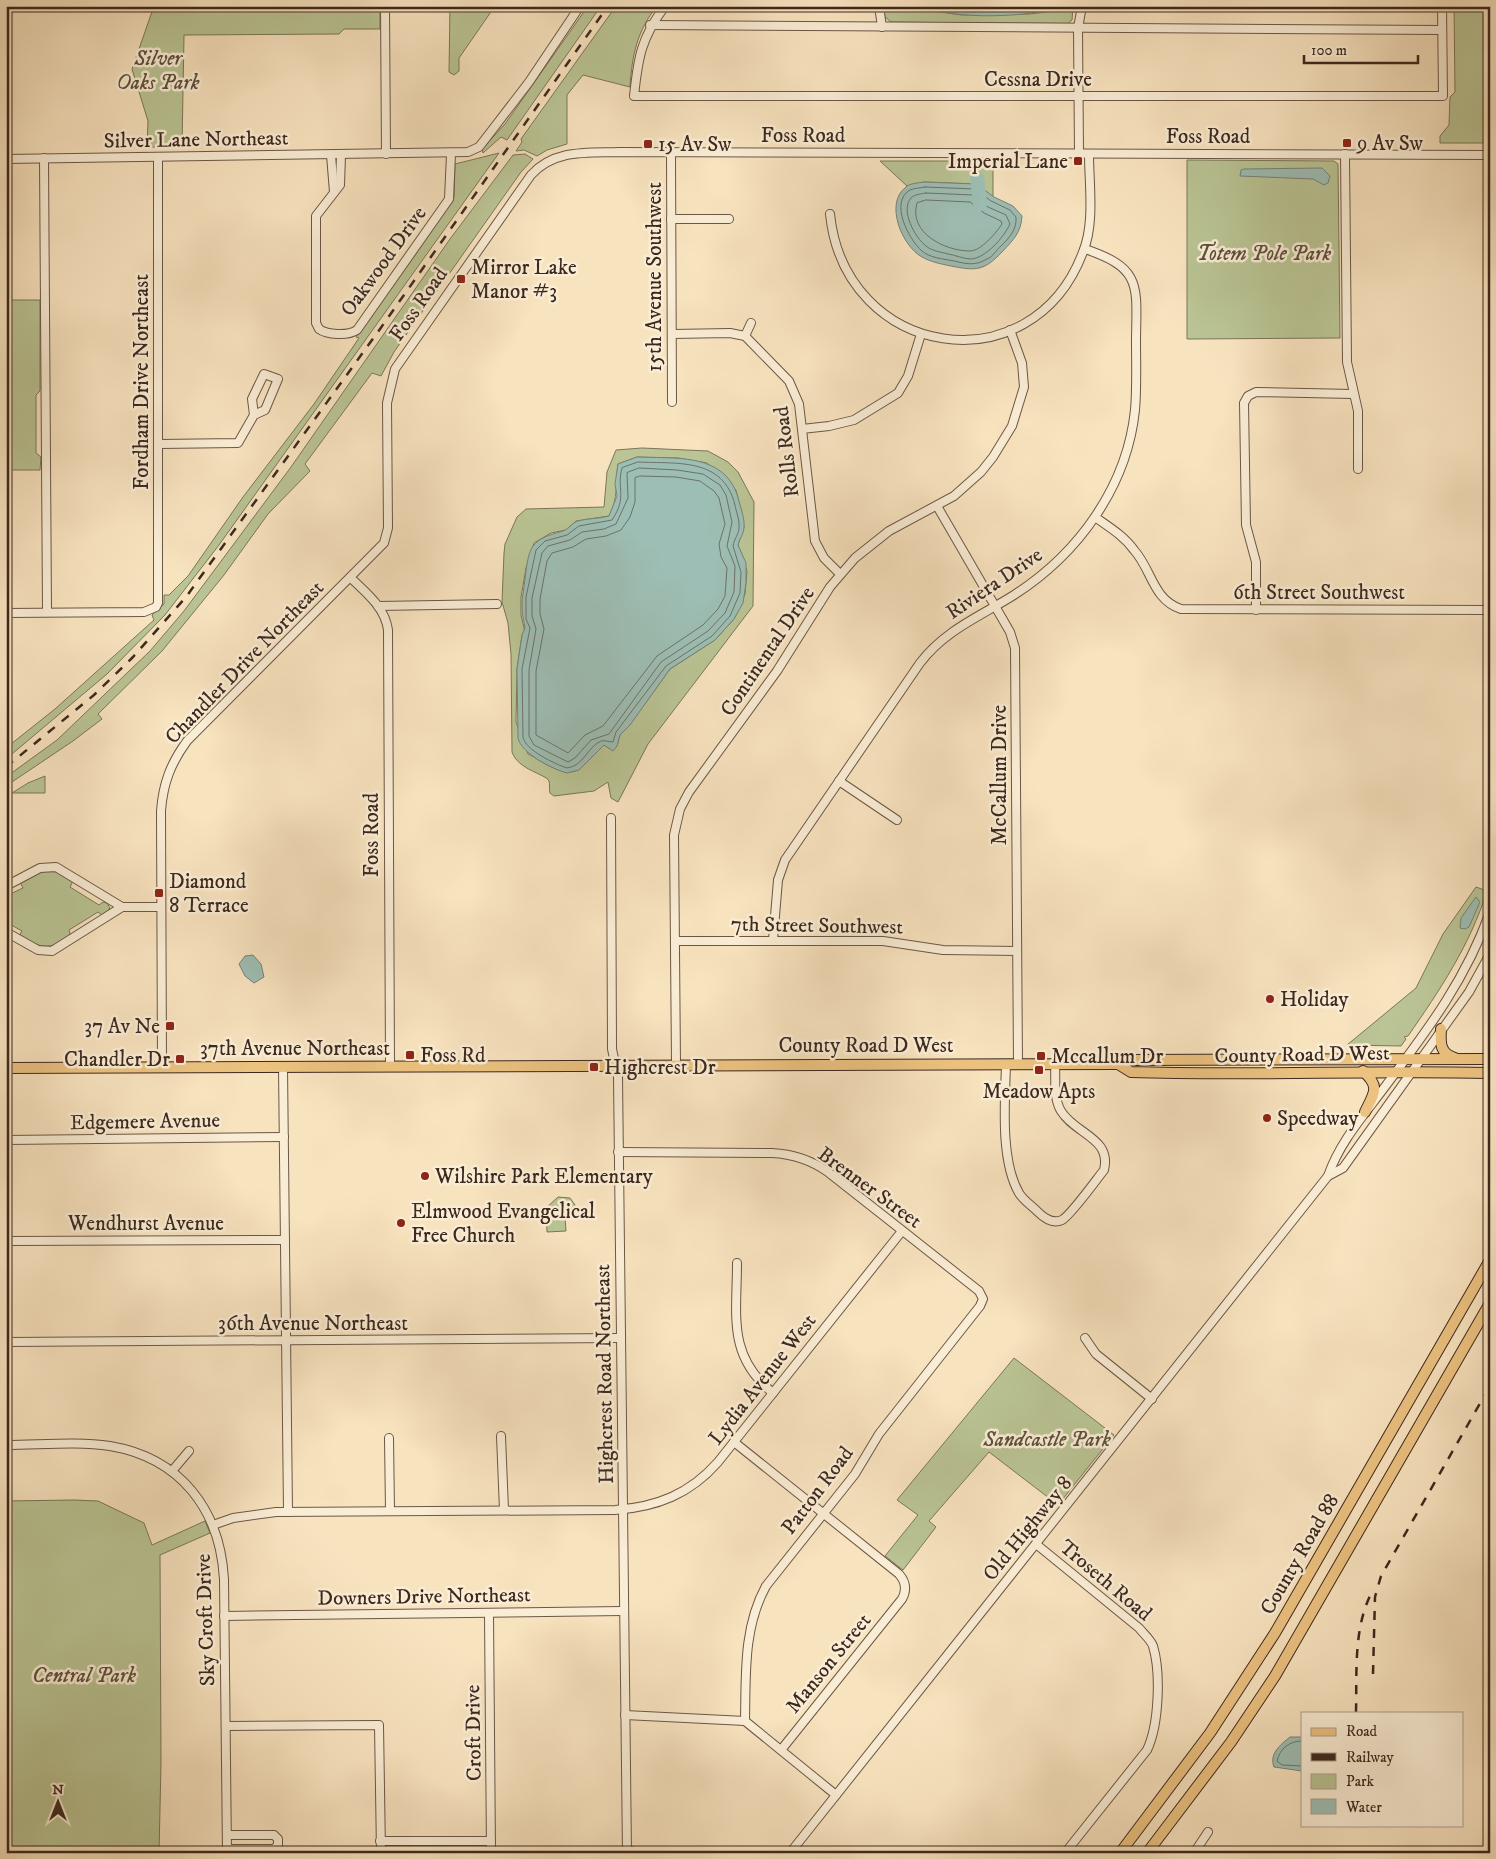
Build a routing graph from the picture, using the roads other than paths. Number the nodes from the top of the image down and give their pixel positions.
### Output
1 (385, 6) edge
2 (580, 6) edge
3 (665, 6) edge
4 (879, 6) edge
5 (1082, 6) edge
6 (1442, 6) edge
7 (650, 25) junction
8 (882, 27) junction
9 (1078, 28) junction
10 (1442, 30) junction
11 (1078, 97) junction
12 (671, 152) junction
13 (386, 154) junction
14 (451, 154) junction
15 (1079, 154) junction
16 (1089, 154) junction
17 (1345, 154) junction
18 (332, 155) junction
19 (341, 155) junction
20 (1490, 155) edge
21 (158, 157) junction
22 (44, 158) junction
23 (6, 159) edge
24 (334, 192) junction
25 (830, 214) dead end
26 (671, 219) junction
27 (729, 219) dead end
28 (1084, 249) junction
29 (750, 323) dead end
30 (1010, 330) junction
31 (672, 334) junction
32 (921, 334) junction
33 (745, 336) junction
34 (1239, 392) dead end
35 (1353, 394) junction
36 (1247, 397) junction
37 (672, 402) dead end
38 (254, 415) junction
39 (802, 429) junction
40 (159, 444) junction
41 (1358, 469) dead end
42 (938, 506) junction
43 (1095, 517) junction
44 (386, 538) joint
45 (840, 574) junction
46 (351, 578) junction
47 (497, 604) dead end
48 (378, 606) junction
49 (995, 606) junction
50 (1256, 610) junction
51 (1490, 610) edge
52 (46, 612) junction
53 (6, 613) edge
54 (839, 781) junction
55 (611, 818) dead end
56 (897, 820) dead end
57 (6, 886) edge
58 (122, 907) junction
59 (161, 907) junction
60 (1490, 912) edge
61 (6, 932) edge
62 (773, 940) junction
63 (675, 941) junction
64 (1017, 951) junction
65 (1490, 954) edge
66 (1442, 1029) junction
67 (1458, 1058) junction
68 (1406, 1059) junction
69 (1421, 1059) junction
70 (1490, 1059) edge
71 (615, 1064) junction
72 (676, 1064) junction
73 (1006, 1064) junction
74 (1018, 1064) junction
75 (1055, 1064) junction
76 (1118, 1064) junction
77 (390, 1066) junction
78 (162, 1067) junction
79 (283, 1067) junction
80 (6, 1068) edge
81 (1363, 1071) junction
82 (1397, 1071) junction
83 (1413, 1071) junction
84 (1490, 1073) edge
85 (1365, 1112) junction
86 (284, 1137) junction
87 (6, 1140) edge
88 (618, 1152) junction
89 (1328, 1176) junction
90 (902, 1231) junction
91 (285, 1240) junction
92 (6, 1241) edge
93 (1490, 1260) edge
94 (737, 1263) dead end
95 (1490, 1303) edge
96 (980, 1306) joint
97 (620, 1338) junction
98 (1085, 1338) dead end
99 (286, 1340) junction
100 (6, 1342) edge
101 (773, 1393) junction
102 (1152, 1399) junction
103 (502, 1436) dead end
104 (389, 1438) dead end
105 (734, 1442) junction
106 (6, 1445) edge
107 (189, 1451) dead end
108 (172, 1471) junction
109 (623, 1509) junction
110 (504, 1510) junction
111 (390, 1511) junction
112 (288, 1512) junction
113 (823, 1514) junction
114 (213, 1525) junction
115 (1036, 1544) junction
116 (623, 1612) junction
117 (489, 1614) junction
118 (224, 1616) junction
119 (625, 1715) junction
120 (745, 1721) junction
121 (226, 1726) junction
122 (781, 1750) junction
123 (836, 1795) junction
124 (1208, 1832) dead end
125 (227, 1835) junction
126 (380, 1842) junction
127 (491, 1842) junction
128 (227, 1851) edge
129 (627, 1851) edge
130 (380, 1853) edge
131 (491, 1853) edge
132 (640, 1853) edge
133 (790, 1853) edge
134 (1065, 1853) edge
135 (1120, 1853) edge
136 (1147, 1853) edge
137 (1194, 1853) edge

1 - 13 street
2 - 14 street, Silver Lane Northeast
3 - 7 street
4 - 8 street
5 - 9 street
6 - 10 street
7 - 8 street
7 - 11 street, Cessna Drive
8 - 9 street
9 - 10 street
9 - 11 street
10 - 11 street, Cessna Drive
11 - 15 street
12 - 15 street, Foss Road
12 - 26 street, 15th Avenue Southwest
12 - 44 street, Foss Road
13 - 14 street, Silver Lane Northeast
13 - 19 street, Silver Lane Northeast
14 - 24 street, Oakwood Drive
15 - 16 street, Foss Road
16 - 17 street, Foss Road
16 - 28 street
17 - 20 street, Foss Road
17 - 35 street
18 - 19 street, Silver Lane Northeast
18 - 21 street, Silver Lane Northeast
18 - 24 street
19 - 24 street, Oakwood Drive
21 - 22 street, Silver Lane Northeast
21 - 40 street, Fordham Drive Northeast
22 - 23 street, Silver Lane Northeast
22 - 52 street
25 - 32 street
26 - 27 street
26 - 31 street, 15th Avenue Southwest
28 - 30 street
28 - 43 street, Riviera Drive
29 - 33 street
30 - 32 street
30 - 42 street, Continental Drive
31 - 33 street
31 - 37 street, 15th Avenue Southwest
32 - 39 street
33 - 39 street, Rolls Road
34 - 36 street
35 - 36 street
35 - 41 street
36 - 50 street
38 - 38 street
38 - 40 street
39 - 45 street, Rolls Road
40 - 52 street, Fordham Drive Northeast
42 - 45 street, Continental Drive
42 - 49 street, McCallum Drive
43 - 49 street, Riviera Drive
43 - 50 street, 6th Street Southwest
44 - 46 street, Chandler Drive Northeast
45 - 63 street, Continental Drive
46 - 48 street, Foss Road
46 - 59 street, Chandler Drive Northeast
47 - 48 street
48 - 77 street, Foss Road
49 - 54 street, Riviera Drive
49 - 64 street, McCallum Drive
50 - 51 street, 6th Street Southwest
52 - 53 street
54 - 56 street
54 - 62 street, Riviera Drive
55 - 71 street, Highcrest Road Northeast
57 - 58 street
58 - 59 street
58 - 61 street
59 - 78 street, Chandler Drive Northeast
60 - 68 street, Old Highway 8
62 - 63 street, 7th Street Southwest
62 - 64 street, 7th Street Southwest
63 - 72 street, Continental Drive
64 - 74 street, McCallum Drive
65 - 66 street, Old Highway 8
66 - 67 main road
66 - 69 street, Old Highway 8
67 - 69 main road, County Road D West
67 - 70 main road, County Road D West
68 - 69 main road, County Road D West
68 - 76 main road, County Road D West
68 - 82 street, Old Highway 8
69 - 83 street, Old Highway 8
71 - 72 main road, County Road D West
71 - 77 main road, 37th Avenue Northeast
71 - 88 street, Highcrest Road Northeast
72 - 73 main road, County Road D West
73 - 74 main road, County Road D West
73 - 75 street
74 - 75 main road, County Road D West
75 - 76 main road, County Road D West
76 - 81 main road, County Road D West
77 - 79 main road, 37th Avenue Northeast
78 - 79 main road, 37th Avenue Northeast
78 - 80 main road, 37th Avenue Northeast
79 - 86 street
81 - 82 main road, County Road D West
81 - 85 main road
82 - 83 main road, County Road D West
82 - 85 street, Old Highway 8
83 - 84 main road, County Road D West
83 - 89 street, Old Highway 8
85 - 89 street, Old Highway 8
86 - 87 street, Edgemere Avenue
86 - 91 street
88 - 90 street, Brenner Street
88 - 97 street, Highcrest Road Northeast
89 - 102 street, Old Highway 8
90 - 96 street, Brenner Street
90 - 101 street, Lydia Avenue West
91 - 92 street, Wendhurst Avenue
91 - 99 street
93 - 135 main road, County Road 88
94 - 101 street
95 - 136 main road, County Road 88
96 - 113 street, Patton Road
97 - 99 street, 36th Avenue Northeast
97 - 109 street, Highcrest Road Northeast
98 - 102 street
99 - 100 street, 36th Avenue Northeast
99 - 112 street
101 - 105 street, Lydia Avenue West
102 - 115 street, Old Highway 8
103 - 110 street
104 - 111 street
105 - 109 street, Lydia Avenue West
105 - 113 street
106 - 108 street, Sky Croft Drive
107 - 108 street
108 - 114 street, Sky Croft Drive
109 - 110 street, Lydia Avenue West
109 - 116 street, Highcrest Road Northeast
110 - 111 street, Lydia Avenue West
111 - 112 street, Lydia Avenue West
112 - 114 street, Lydia Avenue West
113 - 120 street, Patton Road
113 - 122 street, Manson Street
114 - 118 street, Sky Croft Drive
115 - 123 street, Old Highway 8
115 - 134 street, Troseth Road
116 - 117 street, Downers Drive Northeast
116 - 119 street, Highcrest Road Northeast
117 - 118 street, Downers Drive Northeast
117 - 127 street, Croft Drive
118 - 121 street, Sky Croft Drive
119 - 120 street
119 - 129 street, Highcrest Road Northeast
120 - 122 street
121 - 125 street, Sky Croft Drive
121 - 126 street
122 - 123 street
123 - 133 street, Old Highway 8
124 - 137 street
125 - 128 street, Sky Croft Drive
125 - 128 street, Sky Croft Drive
126 - 127 street
126 - 130 street
127 - 131 street, Croft Drive
129 - 132 street

